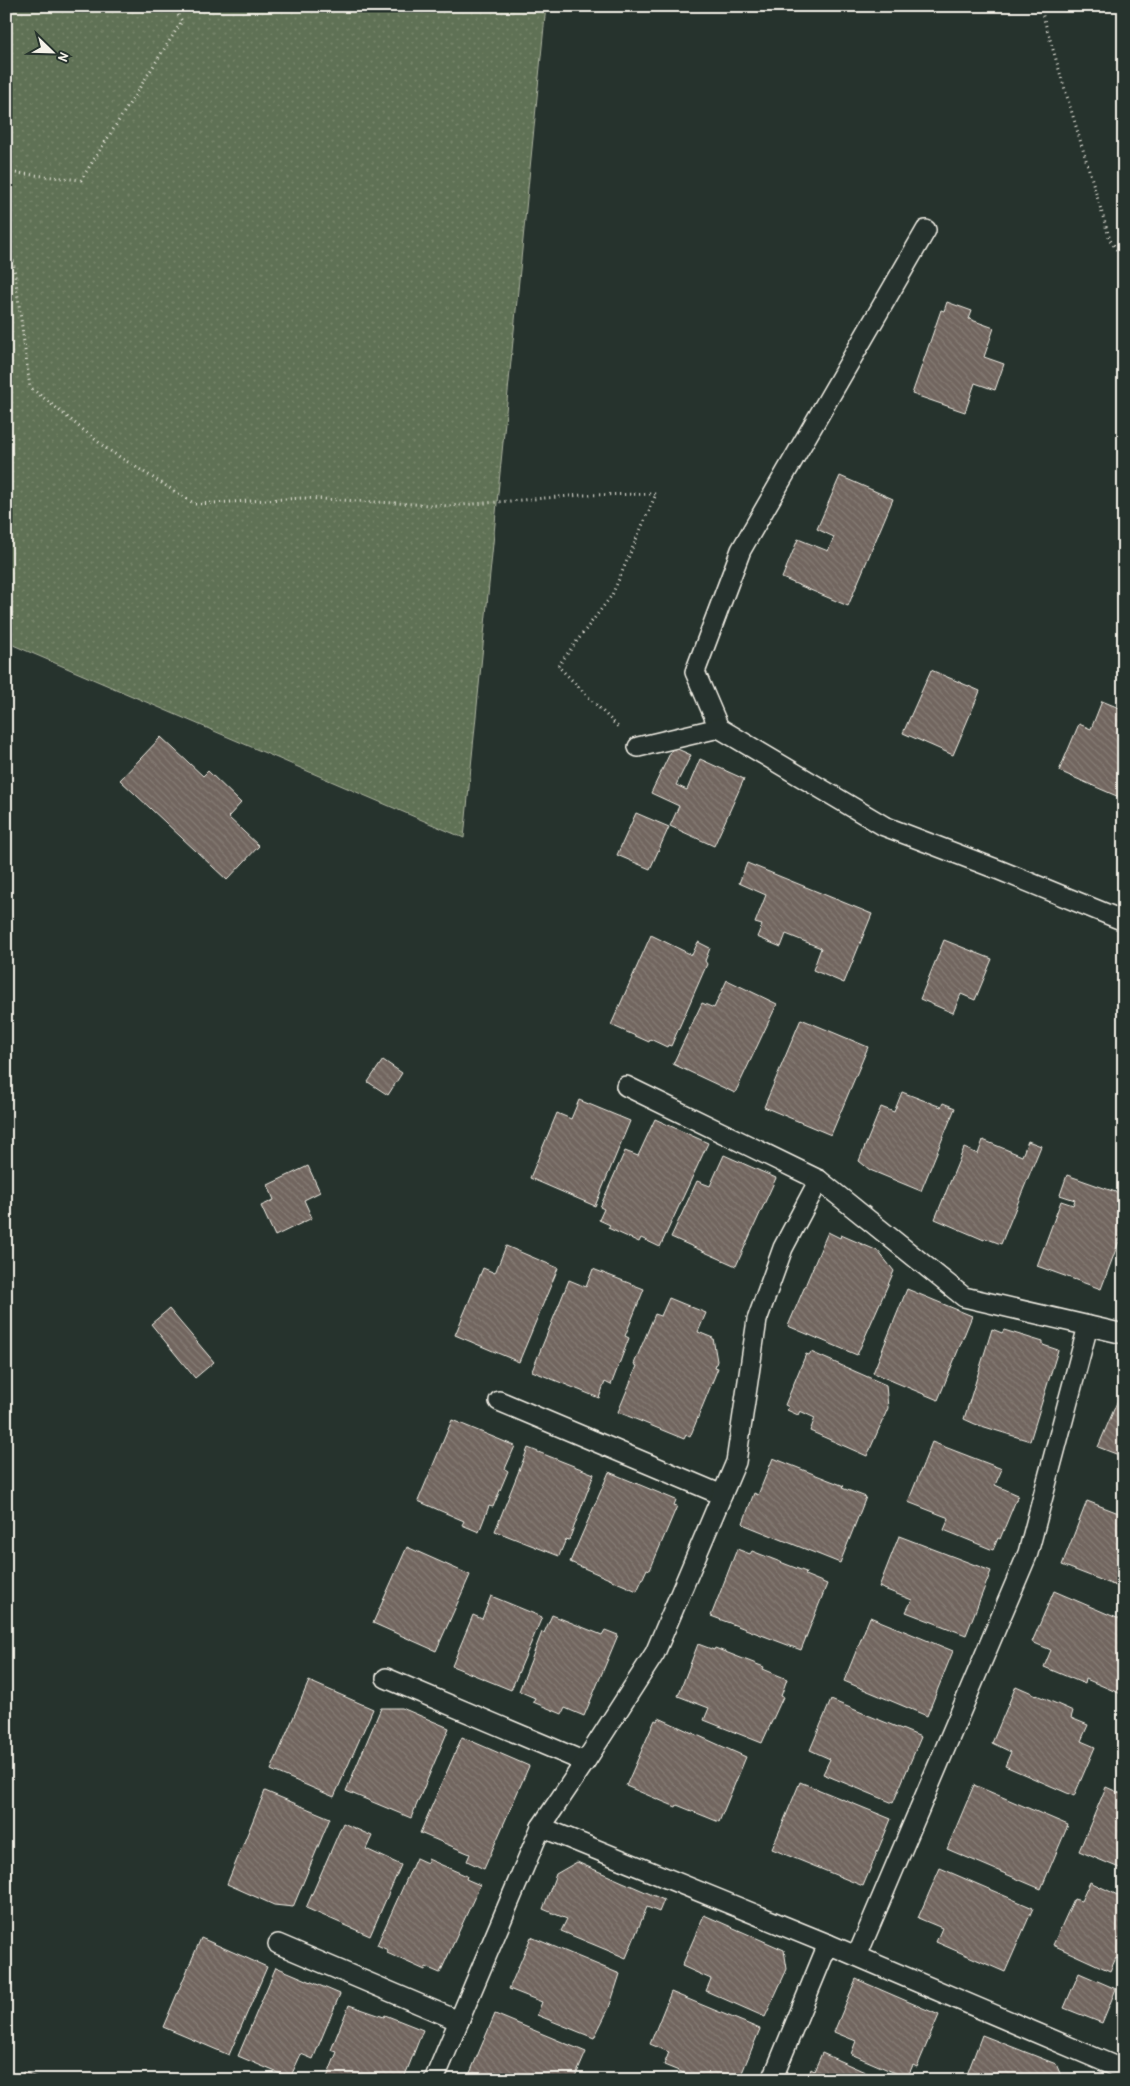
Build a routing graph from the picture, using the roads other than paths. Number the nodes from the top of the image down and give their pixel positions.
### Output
1 (926, 230) dead end
2 (719, 728) junction
3 (638, 747) road end
4 (1124, 922) edge
5 (626, 1086) dead end
6 (819, 1180) junction
7 (1088, 1326) junction
8 (1124, 1334) edge
9 (499, 1400) dead end
10 (722, 1495) junction
11 (386, 1678) dead end
12 (586, 1762) junction
13 (542, 1827) junction
14 (278, 1944) dead end
15 (828, 1944) junction
16 (857, 1956) junction
17 (459, 2021) junction
18 (1112, 2071) edge
19 (434, 2080) edge
20 (772, 2080) edge

1 - 2 lane
2 - 3 lane
2 - 4 lane
5 - 6 lane
6 - 7 lane
6 - 10 lane
7 - 8 lane
7 - 16 lane
9 - 10 lane
10 - 12 lane
11 - 12 lane
12 - 13 lane
13 - 15 lane
13 - 17 lane
14 - 17 lane
15 - 16 lane
15 - 20 lane
16 - 18 lane
17 - 19 lane

